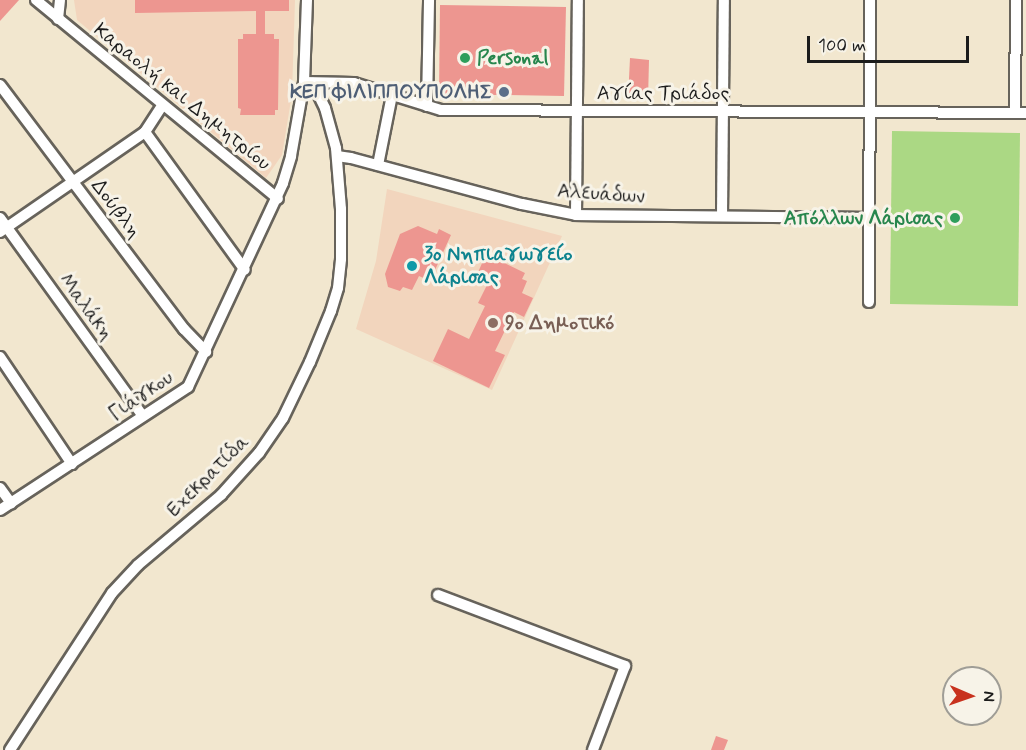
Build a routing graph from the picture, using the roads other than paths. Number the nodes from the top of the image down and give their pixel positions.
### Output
1 (36, 0) edge
2 (60, 0) edge
3 (307, 0) edge
4 (429, 0) edge
5 (578, 0) edge
6 (724, 0) edge
7 (870, 0) edge
8 (1016, 0) edge
9 (58, 19) junction
10 (308, 82) junction
11 (0, 85) edge
12 (392, 95) junction
13 (162, 106) junction
14 (427, 106) junction
15 (577, 110) junction
16 (723, 112) junction
17 (870, 112) junction
18 (1020, 113) edge
19 (145, 132) junction
20 (337, 156) junction
21 (378, 165) junction
22 (73, 182) junction
23 (278, 199) junction
24 (576, 215) junction
25 (722, 216) junction
26 (869, 218) junction
27 (2, 226) edge
28 (245, 270) junction
29 (868, 302) dead end
30 (206, 352) junction
31 (0, 357) edge
32 (143, 416) junction
33 (72, 464) junction
34 (0, 488) edge
35 (11, 503) junction
36 (0, 510) edge
37 (438, 595) dead end
38 (10, 750) edge
39 (593, 750) edge

1 - 9 street, Καραολή και Δημητρίου
2 - 9 street
3 - 10 street, Γιάγκου
4 - 14 street
5 - 15 street
6 - 16 street
7 - 17 street
8 - 18 street
9 - 13 street, Καραολή και Δημητρίου
10 - 12 street, Αγίας Τριάδος
10 - 20 street, Εχεκρατίδα
10 - 23 street, Γιάγκου
11 - 22 street, Δούβλη
12 - 14 street, Αγίας Τριάδος
12 - 21 street
13 - 19 street
13 - 23 street, Καραολή και Δημητρίου
14 - 15 street, Αγίας Τριάδος
15 - 16 street, Αγίας Τριάδος
15 - 24 street
16 - 17 street, Αγίας Τριάδος
16 - 25 street
17 - 18 street, Αγίας Τριάδος
17 - 26 street
19 - 22 street
19 - 28 street
20 - 21 street, Αλευάδων
20 - 38 street, Εχεκρατίδα
21 - 24 street, Αλευάδων
22 - 27 street
22 - 30 street, Δούβλη
23 - 28 street, Γιάγκου
24 - 25 street, Αλευάδων
25 - 26 street, Αλευάδων
26 - 29 street
27 - 32 street, Μαλάκη
28 - 30 street, Γιάγκου
30 - 32 street, Γιάγκου
31 - 33 street
32 - 33 street, Γιάγκου
33 - 35 street, Γιάγκου
34 - 35 street
35 - 36 street, Γιάγκου
37 - 39 street

